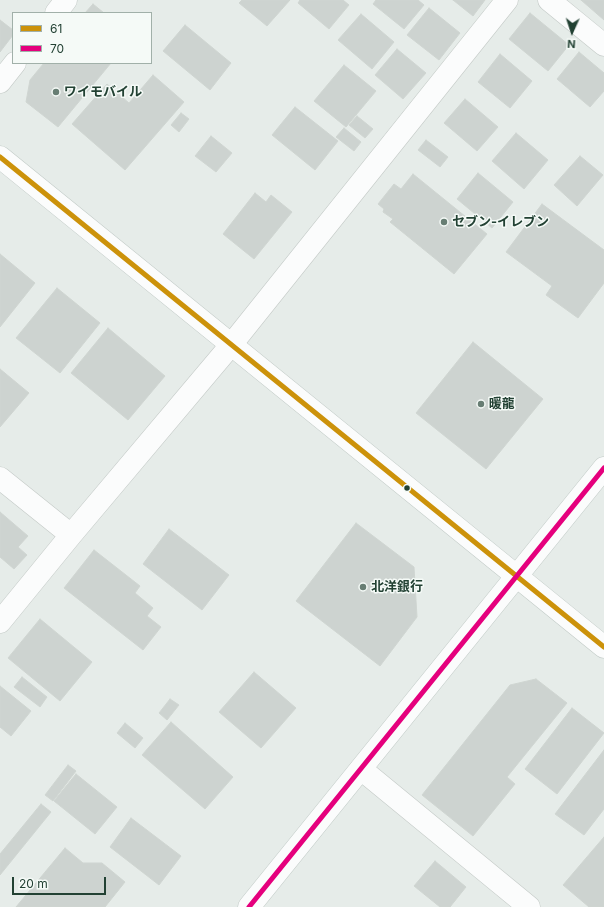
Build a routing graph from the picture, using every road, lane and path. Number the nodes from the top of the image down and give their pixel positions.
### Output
1 (66, 0) edge
2 (507, 0) edge
3 (549, 0) edge
4 (57, 12) edge
5 (604, 45) edge
6 (14, 64) edge
7 (0, 82) edge
8 (0, 157) edge
9 (231, 345) junction
10 (604, 468) edge
11 (0, 478) edge
12 (71, 535) junction
13 (517, 577) junction
14 (0, 622) edge
15 (604, 647) edge
16 (361, 768) junction
17 (249, 907) edge
18 (529, 907) edge

1 - 4 street
2 - 9 street
3 - 5 street
6 - 7 street
8 - 9 street
9 - 12 street
9 - 13 street
10 - 13 street
11 - 12 street
12 - 14 street
13 - 15 street
13 - 16 street
16 - 17 street
16 - 18 street

